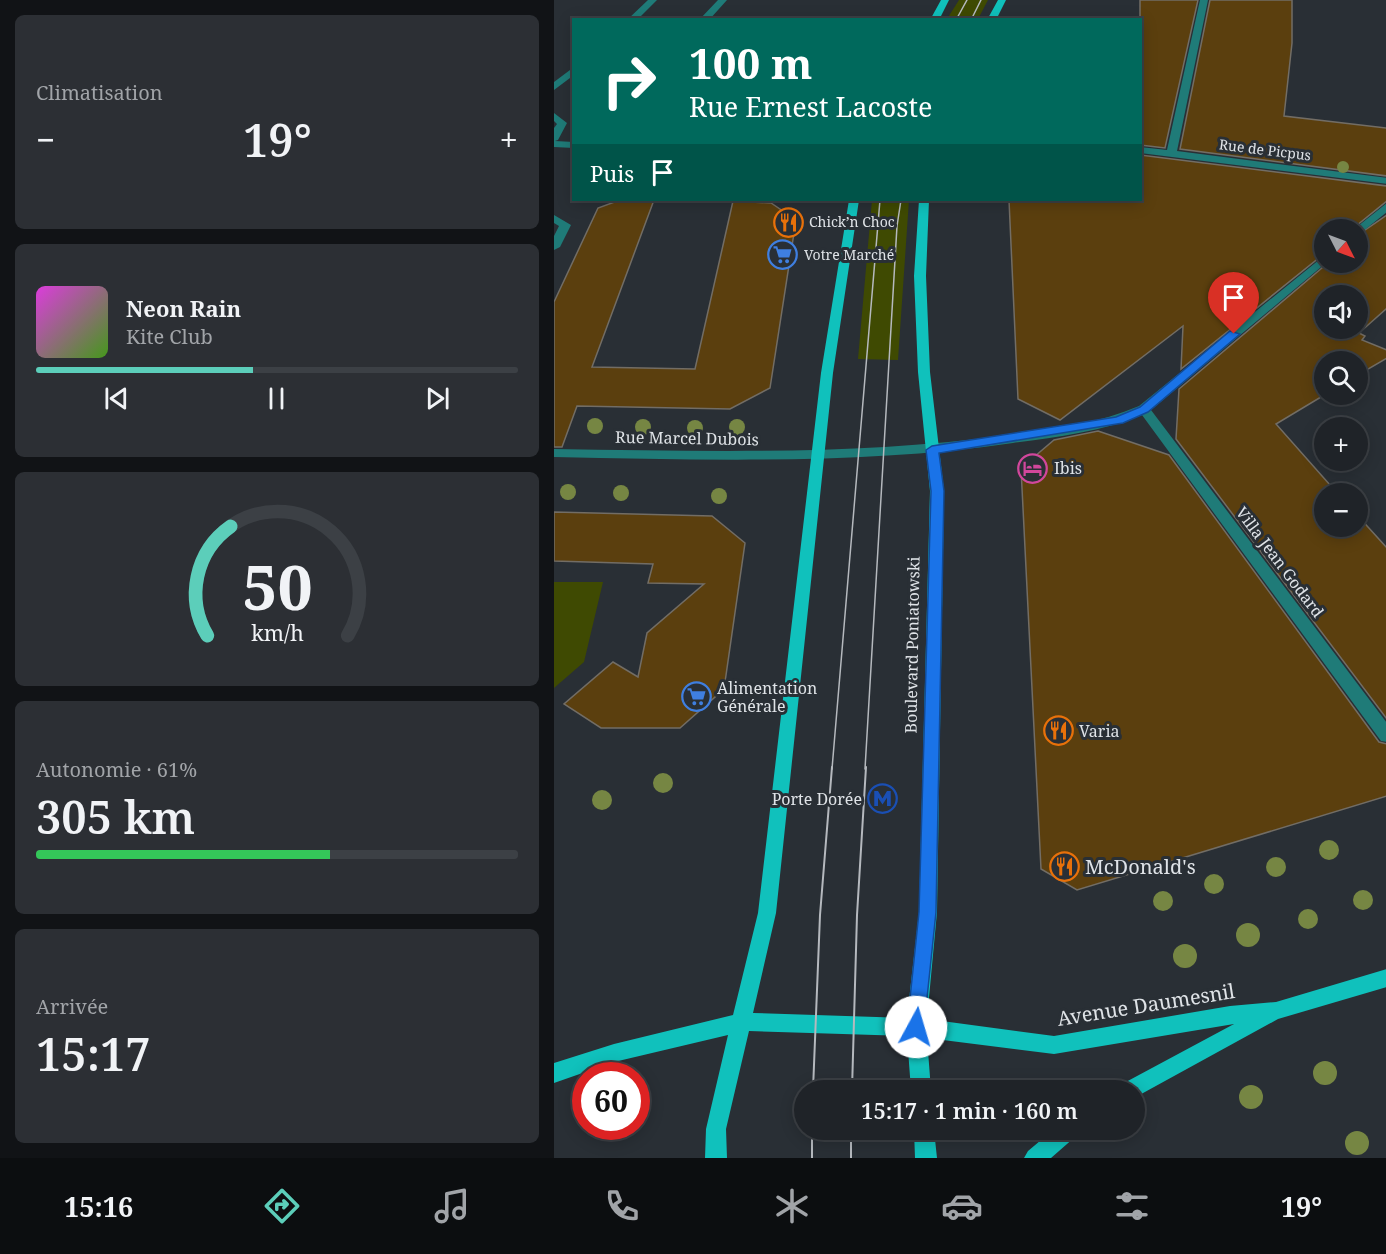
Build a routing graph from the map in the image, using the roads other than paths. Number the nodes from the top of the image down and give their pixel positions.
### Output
1 (653, 0) edge
2 (723, 0) edge
3 (945, 0) edge
4 (1002, 0) edge
5 (1204, 0) edge
6 (633, 18) edge
7 (706, 18) edge
8 (935, 18) edge
9 (992, 18) edge
10 (572, 72) edge
11 (554, 87) edge
12 (558, 119) edge
13 (554, 138) edge
14 (554, 144) edge
15 (572, 146) edge
16 (1142, 150) edge
17 (1171, 154) junction
18 (1386, 181) edge
19 (854, 201) edge
20 (924, 201) edge
21 (1386, 206) edge
22 (554, 218) edge
23 (1368, 221) edge
24 (554, 247) edge
25 (1314, 267) edge
26 (1144, 409) junction
27 (932, 450) junction
28 (554, 453) edge
29 (819, 456) junction
30 (1386, 736) edge
31 (1386, 978) edge
32 (1276, 1011) junction
33 (743, 1022) junction
34 (916, 1027) junction
35 (554, 1074) edge
36 (920, 1080) edge
37 (1145, 1082) edge
38 (925, 1140) edge
39 (1056, 1140) edge
40 (716, 1158) edge
41 (926, 1158) edge
42 (1035, 1158) edge

1 - 6 street
2 - 7 street
3 - 8 main road
4 - 9 main road
5 - 17 street
10 - 11 street
12 - 13 street
14 - 15 street
16 - 17 street, Rue de Picpus
17 - 18 street, Rue de Picpus
19 - 29 main road
20 - 27 main road, Boulevard Poniatowski
21 - 23 street
22 - 24 street
25 - 26 street, Rue Marcel Dubois
26 - 27 street, Rue Marcel Dubois
26 - 30 street, Villa Jean Godard
27 - 29 street, Rue Marcel Dubois
27 - 34 main road, Boulevard Poniatowski
28 - 29 street, Rue Marcel Dubois
29 - 33 main road
31 - 32 main road, Avenue Daumesnil
32 - 34 main road, Avenue Daumesnil
32 - 37 main road, Avenue Daumesnil
33 - 34 main road, Avenue Daumesnil
33 - 35 main road, Avenue Daumesnil
33 - 40 main road
34 - 36 main road, Boulevard Poniatowski
38 - 41 main road
39 - 42 main road

